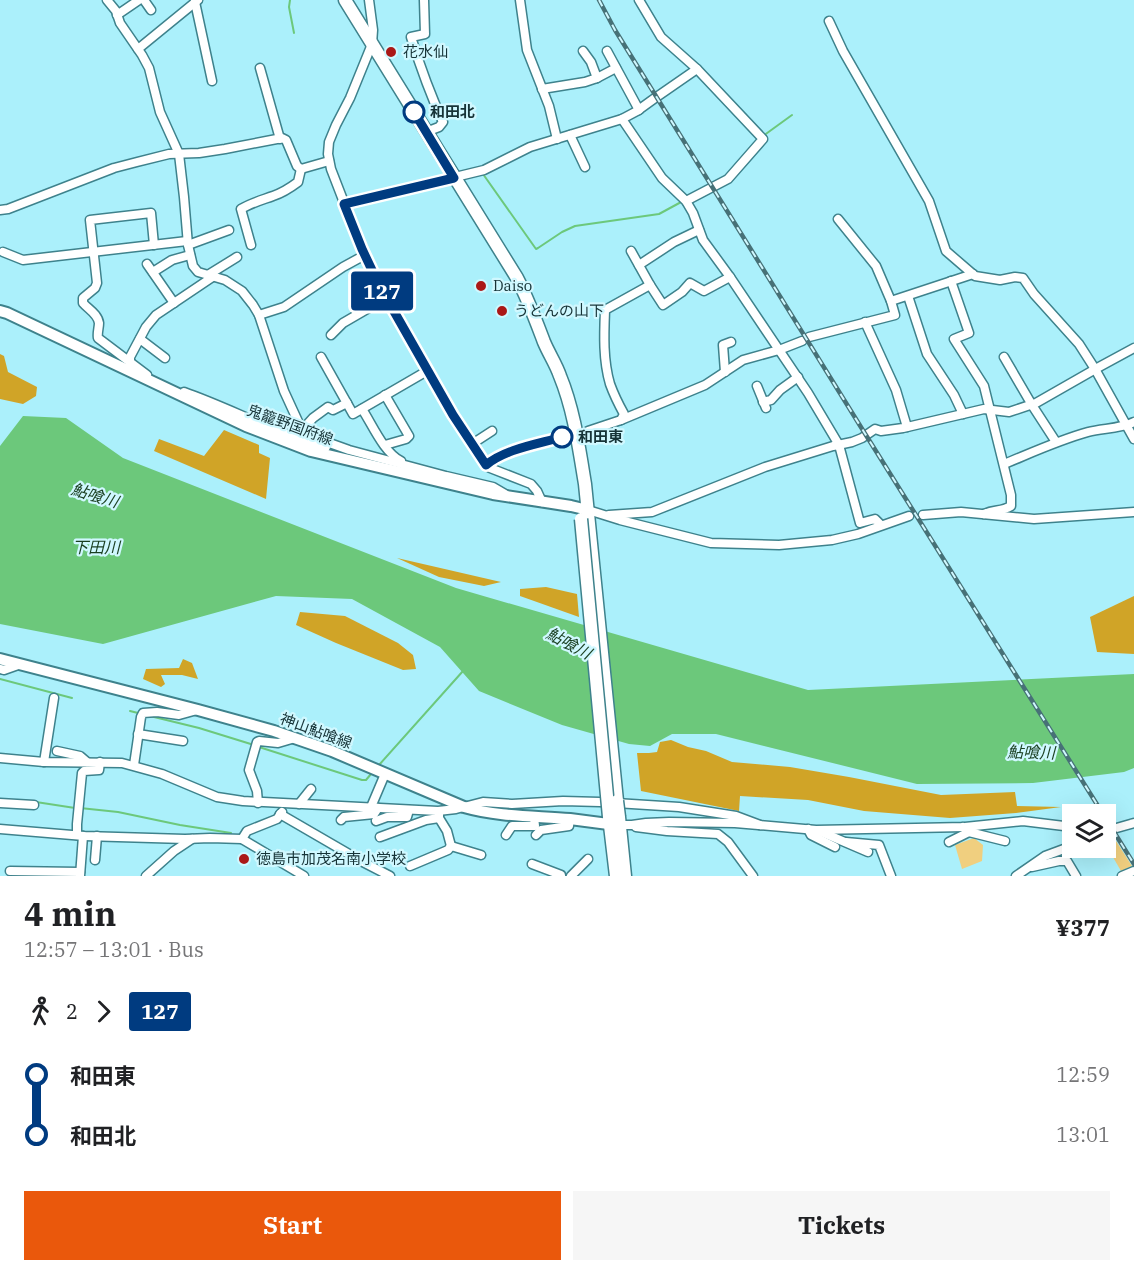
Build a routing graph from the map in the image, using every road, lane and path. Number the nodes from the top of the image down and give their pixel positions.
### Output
1 (107, 0) edge
2 (139, 0) edge
3 (144, 0) edge
4 (345, 0) edge
5 (369, 0) edge
6 (424, 0) edge
7 (520, 0) edge
8 (639, 0) edge
9 (197, 1) edge
10 (151, 10) dead end
11 (117, 15) junction
12 (829, 21) dead end
13 (372, 44) junction
14 (138, 49) junction
15 (583, 51) dead end
16 (607, 51) dead end
17 (260, 68) dead end
18 (616, 69) junction
19 (697, 69) junction
20 (597, 78) junction
21 (212, 81) dead end
22 (542, 89) junction
23 (639, 110) junction
24 (622, 119) junction
25 (426, 132) junction
26 (570, 135) junction
27 (280, 139) junction
28 (557, 139) junction
29 (179, 154) junction
30 (329, 161) junction
31 (585, 167) dead end
32 (301, 169) junction
33 (454, 178) junction
34 (685, 200) junction
35 (344, 204) junction
36 (0, 210) edge
37 (838, 219) dead end
38 (229, 230) dead end
39 (699, 230) junction
40 (187, 243) junction
41 (153, 245) junction
42 (251, 245) dead end
43 (632, 251) dead end
44 (3, 252) dead end
45 (94, 252) junction
46 (190, 255) junction
47 (364, 255) junction
48 (237, 257) dead end
49 (147, 264) dead end
50 (639, 265) junction
51 (153, 272) junction
52 (973, 274) junction
53 (211, 276) junction
54 (730, 277) junction
55 (951, 281) junction
56 (650, 285) junction
57 (908, 296) junction
58 (386, 298) junction
59 (891, 301) junction
60 (174, 303) junction
61 (0, 311) edge
62 (259, 315) junction
63 (866, 322) junction
64 (331, 335) dead end
65 (140, 339) junction
66 (731, 342) dead end
67 (1134, 348) edge
68 (779, 350) junction
69 (321, 357) dead end
70 (1004, 357) dead end
71 (165, 358) dead end
72 (130, 363) junction
73 (1095, 369) junction
74 (428, 371) junction
75 (725, 372) junction
76 (798, 377) junction
77 (159, 385) junction
78 (757, 386) dead end
79 (385, 396) junction
80 (347, 403) junction
81 (312, 405) dead end
82 (1032, 405) junction
83 (362, 409) junction
84 (991, 409) junction
85 (318, 414) junction
86 (963, 414) junction
87 (621, 420) junction
88 (1130, 424) edge
89 (907, 427) junction
90 (303, 429) junction
91 (492, 431) dead end
92 (588, 431) dead end
93 (562, 437) dead end
94 (1134, 439) edge
95 (1056, 442) junction
96 (472, 444) junction
97 (385, 445) junction
98 (839, 445) junction
99 (349, 450) junction
100 (369, 453) dead end
101 (391, 462) junction
102 (1004, 464) junction
103 (486, 465) junction
104 (409, 466) junction
105 (513, 498) junction
106 (542, 502) junction
107 (1131, 512) edge
108 (585, 514) junction
109 (984, 514) junction
110 (609, 515) junction
111 (923, 515) dead end
112 (909, 516) dead end
113 (881, 525) junction
114 (0, 659) edge
115 (21, 664) junction
116 (0, 669) edge
117 (54, 698) dead end
118 (198, 710) junction
119 (138, 734) junction
120 (295, 738) junction
121 (183, 741) dead end
122 (57, 751) dead end
123 (0, 758) edge
124 (44, 762) junction
125 (87, 762) junction
126 (100, 762) junction
127 (134, 765) junction
128 (385, 774) junction
129 (311, 789) dead end
130 (258, 802) junction
131 (0, 803) edge
132 (286, 804) junction
133 (299, 804) junction
134 (34, 805) dead end
135 (464, 807) junction
136 (375, 808) junction
137 (409, 810) junction
138 (280, 814) junction
139 (439, 814) junction
140 (534, 817) junction
141 (570, 819) junction
142 (341, 820) dead end
143 (376, 821) dead end
144 (618, 822) junction
145 (1134, 823) edge
146 (760, 825) junction
147 (1062, 826) edge
148 (1116, 828) edge
149 (0, 829) edge
150 (812, 829) junction
151 (966, 829) junction
152 (506, 835) dead end
153 (536, 835) dead end
154 (80, 836) junction
155 (97, 836) junction
156 (380, 837) dead end
157 (192, 839) junction
158 (242, 839) junction
159 (1005, 841) dead end
160 (846, 842) junction
161 (949, 842) dead end
162 (451, 846) junction
163 (835, 847) dead end
164 (1062, 850) edge
165 (868, 852) dead end
166 (481, 855) dead end
167 (95, 860) dead end
168 (588, 860) dead end
169 (532, 864) dead end
170 (410, 866) dead end
171 (1028, 867) junction
172 (10, 871) dead end
173 (1134, 871) edge
174 (80, 874) edge
175 (147, 876) edge
176 (304, 876) edge
177 (390, 876) edge
178 (561, 876) edge
179 (571, 876) edge
180 (616, 876) edge
181 (625, 876) edge
182 (753, 876) edge
183 (891, 876) edge
184 (1016, 876) edge
185 (1076, 876) edge
186 (1122, 876) edge

1 - 11 street
2 - 11 street
3 - 10 street
4 - 13 highway
5 - 13 street
6 - 25 street
7 - 22 street
8 - 19 street
9 - 14 street
9 - 21 street
11 - 14 street
12 - 52 street
13 - 25 highway
13 - 30 street
14 - 29 street
15 - 20 street
16 - 18 street
17 - 27 street
18 - 20 street
18 - 23 street
19 - 23 street
19 - 34 street
20 - 22 street
22 - 28 street
23 - 24 street
24 - 26 street
24 - 34 street
25 - 33 highway
26 - 28 street
26 - 31 street
27 - 29 street
27 - 32 street
28 - 33 street
29 - 36 street
29 - 40 street
30 - 32 street
30 - 35 street
32 - 42 street
33 - 35 street
33 - 108 highway
34 - 39 street
35 - 47 street
37 - 59 street
38 - 40 street
39 - 50 street
39 - 54 street
40 - 41 street
40 - 46 street
41 - 45 street
41 - 45 street
43 - 50 street
44 - 45 street
45 - 72 street
46 - 51 street
46 - 53 street
47 - 58 street
47 - 62 street
48 - 53 street
49 - 51 street
50 - 56 street
51 - 60 street
52 - 55 street
52 - 73 street
53 - 60 street
53 - 62 street
54 - 56 street
54 - 68 street
55 - 57 street
55 - 84 street
56 - 87 street
57 - 59 street
57 - 86 street
58 - 64 street
58 - 74 street
59 - 63 street
60 - 65 street
61 - 77 main road, 鬼籠野国府線
62 - 90 street
63 - 68 street
63 - 89 street
65 - 71 street
65 - 72 street
66 - 75 street
67 - 73 street
68 - 75 street
68 - 76 street
69 - 80 street
70 - 82 street
72 - 77 street
73 - 82 street
73 - 88 street
74 - 79 street
74 - 96 street
75 - 87 street
76 - 78 street
76 - 98 street
77 - 99 street
77 - 105 main road, 鬼籠野国府線
79 - 83 street
79 - 97 street
80 - 83 street
80 - 85 street
81 - 85 street
82 - 84 street
82 - 95 street
83 - 97 street
84 - 86 street
84 - 102 street
85 - 90 street
86 - 89 street
87 - 92 street
88 - 94 street
88 - 95 street
89 - 98 street
90 - 99 street
91 - 96 street
93 - 103 street
95 - 102 street
96 - 103 street
97 - 104 street
98 - 110 street
98 - 113 street
99 - 101 street
100 - 101 street
101 - 104 street
102 - 109 street
103 - 106 street
104 - 105 street
105 - 106 main road, 鬼籠野国府線
106 - 108 main road, 鬼籠野国府線
107 - 109 street
108 - 110 street
108 - 144 highway, bridge
109 - 111 street
110 - 113 street
112 - 113 street
114 - 115 main road, 神山鮎喰線
115 - 116 street
115 - 118 main road, 神山鮎喰線
117 - 124 street
118 - 119 street
118 - 120 main road, 神山鮎喰線
119 - 121 street
119 - 127 street
120 - 128 main road, 神山鮎喰線
120 - 130 street
122 - 125 street
123 - 124 street
124 - 125 street
125 - 126 street
126 - 127 street
126 - 154 street
127 - 130 street
128 - 135 main road, 神山鮎喰線
128 - 136 street
129 - 133 street
130 - 132 street
131 - 134 street
132 - 133 street
132 - 138 street
133 - 136 street
135 - 139 street
135 - 140 main road, 神山鮎喰線
135 - 146 street
136 - 137 street
136 - 142 street
137 - 139 street
137 - 143 street
138 - 158 street
138 - 177 street
139 - 156 street
139 - 162 street
140 - 141 main road, 神山鮎喰線
140 - 152 street
141 - 144 main road, 神山鮎喰線
141 - 153 street
144 - 146 street
144 - 180 highway
144 - 181 highway
144 - 182 street
145 - 148 street
146 - 150 street
147 - 151 street
149 - 154 street
150 - 151 street
150 - 160 street
150 - 163 street
151 - 159 street
151 - 161 street
154 - 155 street
154 - 174 street
155 - 157 street
155 - 167 street
157 - 158 street
157 - 175 street
158 - 176 street
160 - 165 street
160 - 183 street
162 - 166 street
162 - 170 street
164 - 171 street
168 - 179 street
169 - 178 street
171 - 184 street
171 - 185 street
172 - 174 street
173 - 186 street

